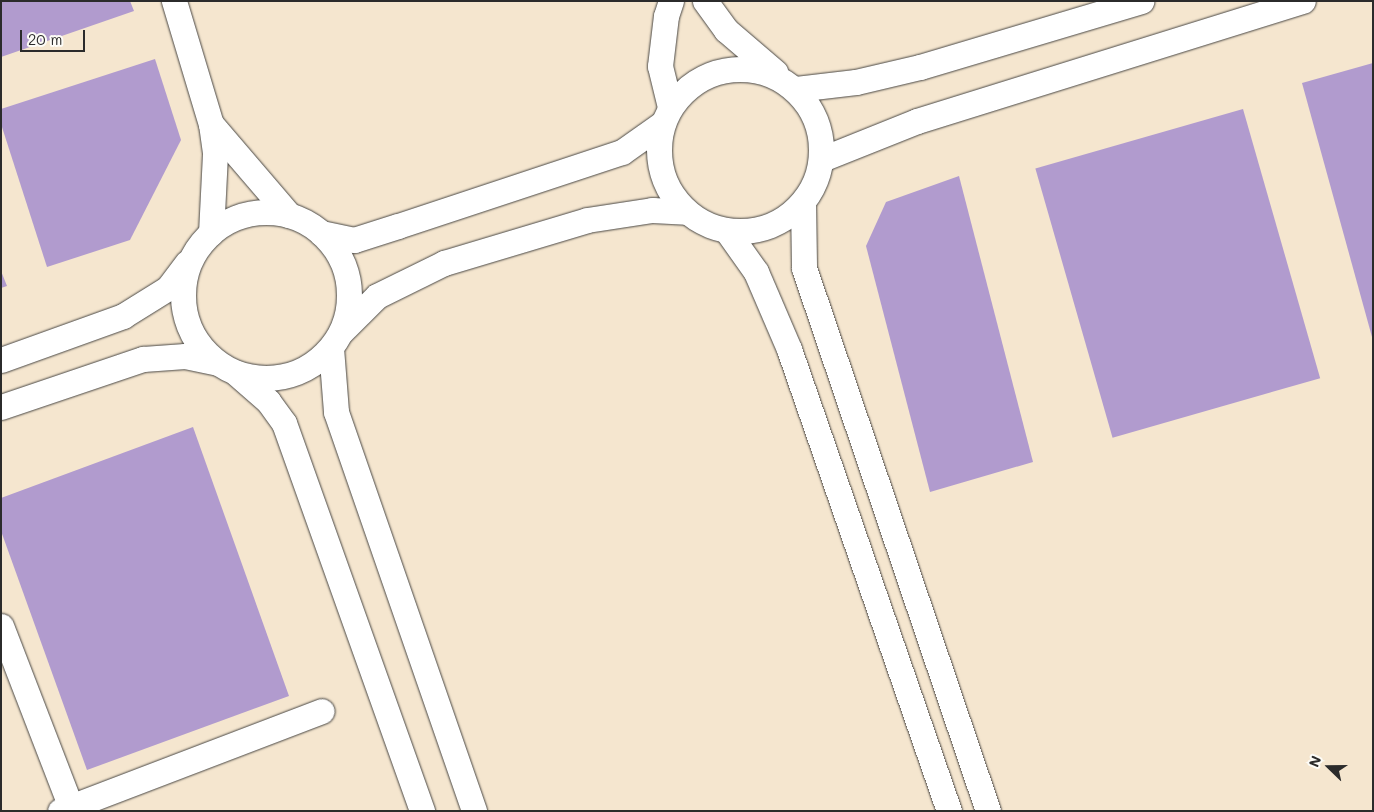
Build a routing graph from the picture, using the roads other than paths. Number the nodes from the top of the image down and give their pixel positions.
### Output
1 (174, 1) edge
2 (671, 1) edge
3 (705, 1) edge
4 (1141, 1) edge
5 (1303, 1) edge
6 (789, 84) junction
7 (666, 115) junction
8 (211, 124) junction
9 (822, 158) junction
10 (803, 202) junction
11 (686, 212) junction
12 (289, 215) junction
13 (727, 231) junction
14 (211, 232) junction
15 (321, 232) junction
16 (193, 255) junction
17 (335, 340) junction
18 (1, 360) edge
19 (226, 368) junction
20 (1, 407) edge
21 (1, 626) edge
22 (322, 711) dead end
23 (65, 809) edge
24 (422, 811) edge
25 (474, 811) edge
26 (949, 811) edge
27 (988, 811) edge

1 - 8 street
2 - 7 street
3 - 6 street
4 - 6 street
5 - 9 street
6 - 7 street
6 - 9 street
7 - 11 street
7 - 15 street
8 - 12 street
8 - 14 street
9 - 10 street
10 - 13 street
10 - 27 street
11 - 13 street
11 - 17 street
12 - 14 street
12 - 15 street
13 - 26 street
14 - 16 street
15 - 17 street
16 - 18 street
16 - 19 street
17 - 19 street
17 - 25 street
19 - 20 street
19 - 24 street
21 - 23 street
22 - 23 street

